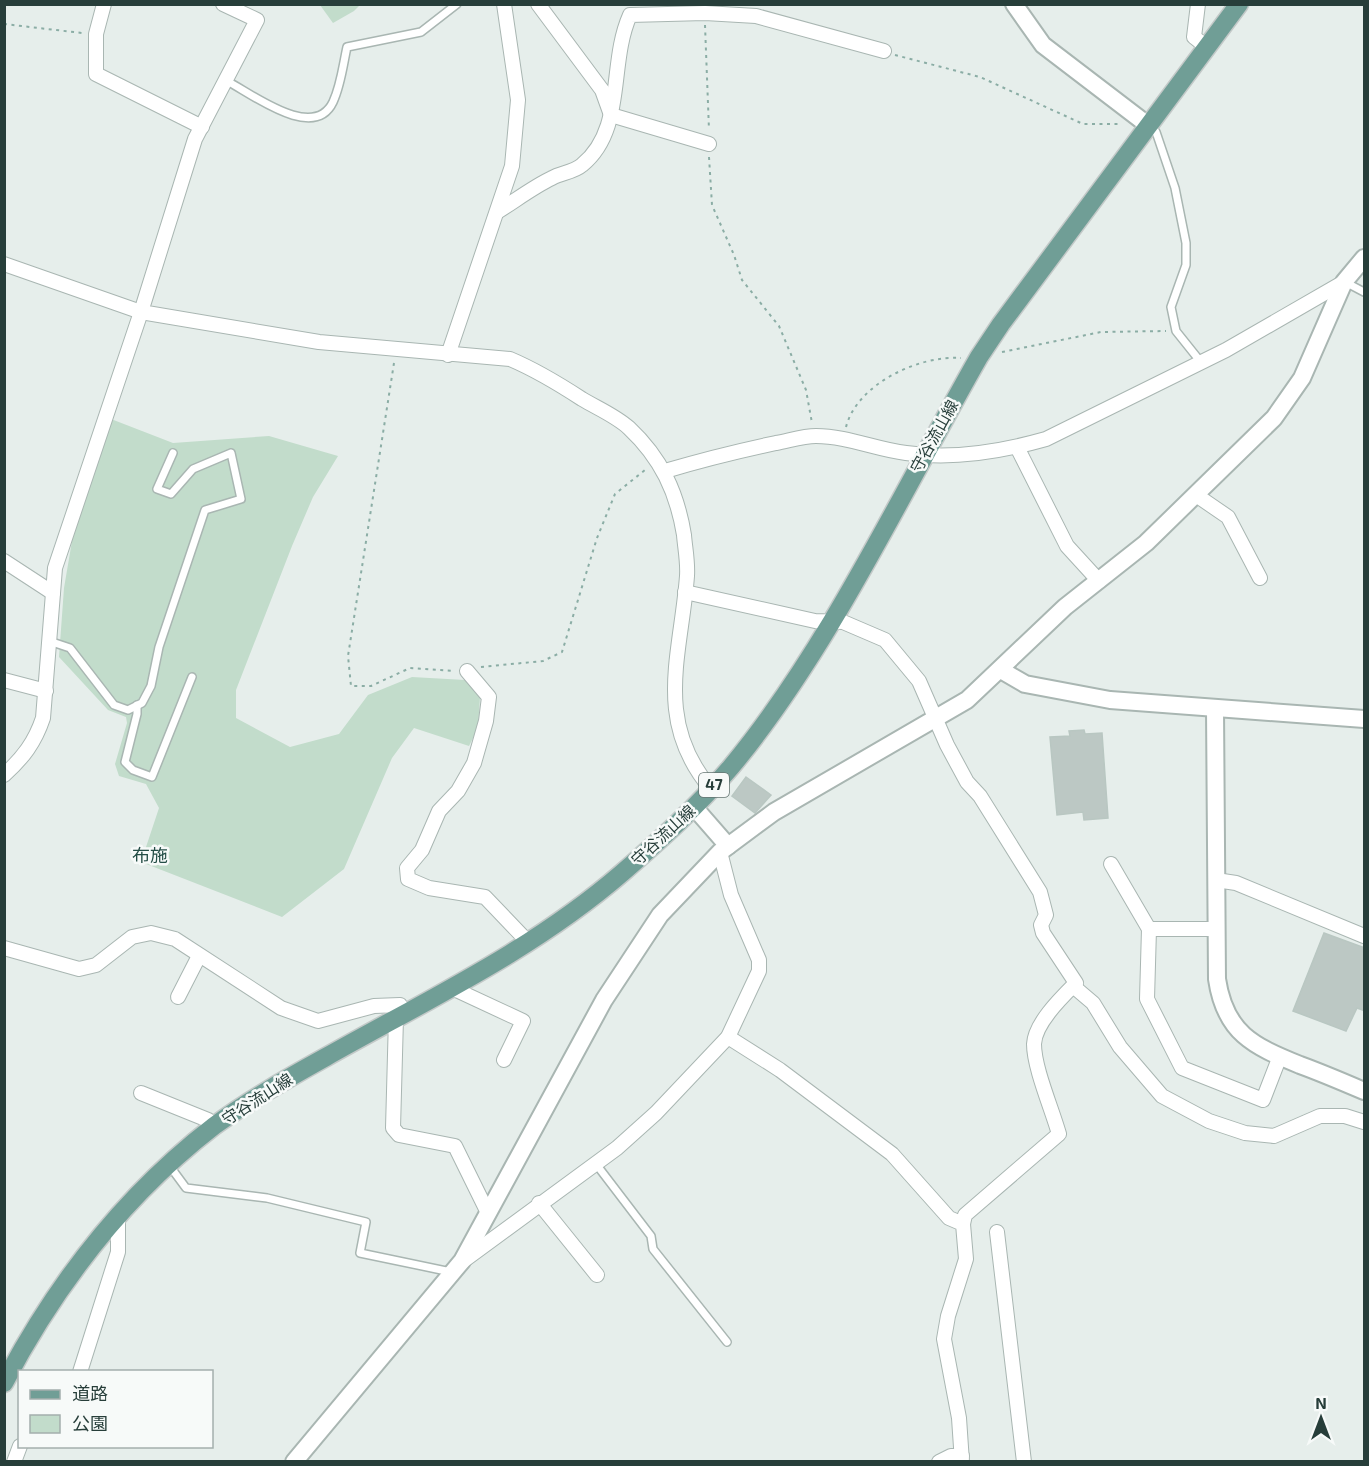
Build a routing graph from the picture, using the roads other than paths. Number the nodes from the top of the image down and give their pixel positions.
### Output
1 (104, 4) edge
2 (223, 4) edge
3 (457, 4) edge
4 (504, 4) edge
5 (538, 4) edge
6 (1014, 4) edge
7 (1198, 4) edge
8 (1239, 4) edge
9 (1208, 48) junction
10 (884, 51) road end
11 (227, 81) junction
12 (610, 115) junction
13 (1149, 126) junction
14 (202, 127) junction
15 (709, 144) road end
16 (497, 212) junction
17 (1365, 258) edge
18 (4, 264) edge
19 (1344, 282) junction
20 (1365, 292) edge
21 (141, 312) junction
22 (448, 355) junction
23 (1200, 361) junction
24 (1017, 447) junction
25 (173, 453) dead end
26 (924, 454) junction
27 (661, 466) junction
28 (1196, 495) junction
29 (4, 561) edge
30 (1260, 578) dead end
31 (1099, 581) junction
32 (685, 592) junction
33 (53, 593) junction
34 (829, 622) junction
35 (49, 641) junction
36 (1001, 670) junction
37 (467, 671) road end
38 (192, 677) dead end
39 (4, 680) edge
40 (46, 691) junction
41 (137, 705) junction
42 (1215, 709) junction
43 (935, 718) junction
44 (1365, 719) edge
45 (4, 775) edge
46 (711, 789) junction
47 (694, 807) junction
48 (724, 849) junction
49 (1111, 864) dead end
50 (1216, 880) junction
51 (1149, 929) junction
52 (1216, 929) junction
53 (1365, 936) edge
54 (529, 943) junction
55 (4, 948) edge
56 (199, 956) junction
57 (1073, 986) junction
58 (452, 988) junction
59 (178, 997) dead end
60 (400, 1016) junction
61 (728, 1037) junction
62 (1280, 1056) junction
63 (504, 1060) dead end
64 (1365, 1090) edge
65 (141, 1093) dead end
66 (1365, 1122) edge
67 (215, 1126) junction
68 (596, 1164) junction
69 (169, 1165) junction
70 (539, 1203) junction
71 (488, 1213) junction
72 (118, 1216) junction
73 (963, 1224) junction
74 (997, 1232) dead end
75 (458, 1267) junction
76 (597, 1275) dead end
77 (727, 1342) dead end
78 (80, 1370) edge
79 (4, 1383) edge
80 (962, 1459) edge
81 (294, 1461) edge
82 (939, 1461) edge
83 (1023, 1461) edge

1 - 14 street
2 - 11 street
3 - 11 lane
4 - 16 street
5 - 12 street
6 - 13 street
7 - 9 street
8 - 9 main road, 守谷流山線 / 47
9 - 13 main road, 守谷流山線 / 47
10 - 12 street
11 - 14 street
12 - 15 street
12 - 16 street
13 - 23 lane
13 - 26 main road, 守谷流山線 / 47
14 - 21 street
16 - 22 street
17 - 19 street
18 - 21 street
19 - 20 lane
19 - 23 street
19 - 28 street
21 - 22 street
21 - 33 street
22 - 27 street
23 - 24 street
24 - 26 street
24 - 31 street
25 - 41 lane
26 - 27 street
26 - 34 main road, 守谷流山線 / 47
27 - 32 street
28 - 30 street
28 - 31 street
29 - 33 street
31 - 36 street
32 - 34 street
32 - 46 street
33 - 35 street
34 - 43 street
34 - 46 main road, 守谷流山線 / 47
35 - 40 street
35 - 41 lane
36 - 42 street
36 - 43 street
37 - 54 street
38 - 41 lane
39 - 40 street
40 - 45 street
42 - 44 street
42 - 50 street
43 - 48 street
43 - 57 street
46 - 47 main road, 守谷流山線 / 47
47 - 48 street
47 - 54 main road, 守谷流山線 / 47
48 - 61 street
48 - 71 street
49 - 51 street
50 - 52 street
50 - 53 street
51 - 52 street
51 - 62 street
52 - 62 street
54 - 58 main road, 守谷流山線 / 47
55 - 56 street
56 - 59 street
56 - 60 street
57 - 66 street
57 - 73 street
58 - 60 main road, 守谷流山線 / 47
58 - 63 street
60 - 67 main road, 守谷流山線 / 47
60 - 71 street
61 - 68 street
61 - 73 street
62 - 64 street
65 - 67 street
67 - 69 main road, 守谷流山線 / 47
68 - 70 street
68 - 77 lane
69 - 72 main road, 守谷流山線 / 47
69 - 75 lane
70 - 75 street
70 - 76 street
71 - 75 street
72 - 78 street
72 - 79 main road, 守谷流山線 / 47
73 - 80 street
74 - 83 street
75 - 81 street
80 - 82 street

